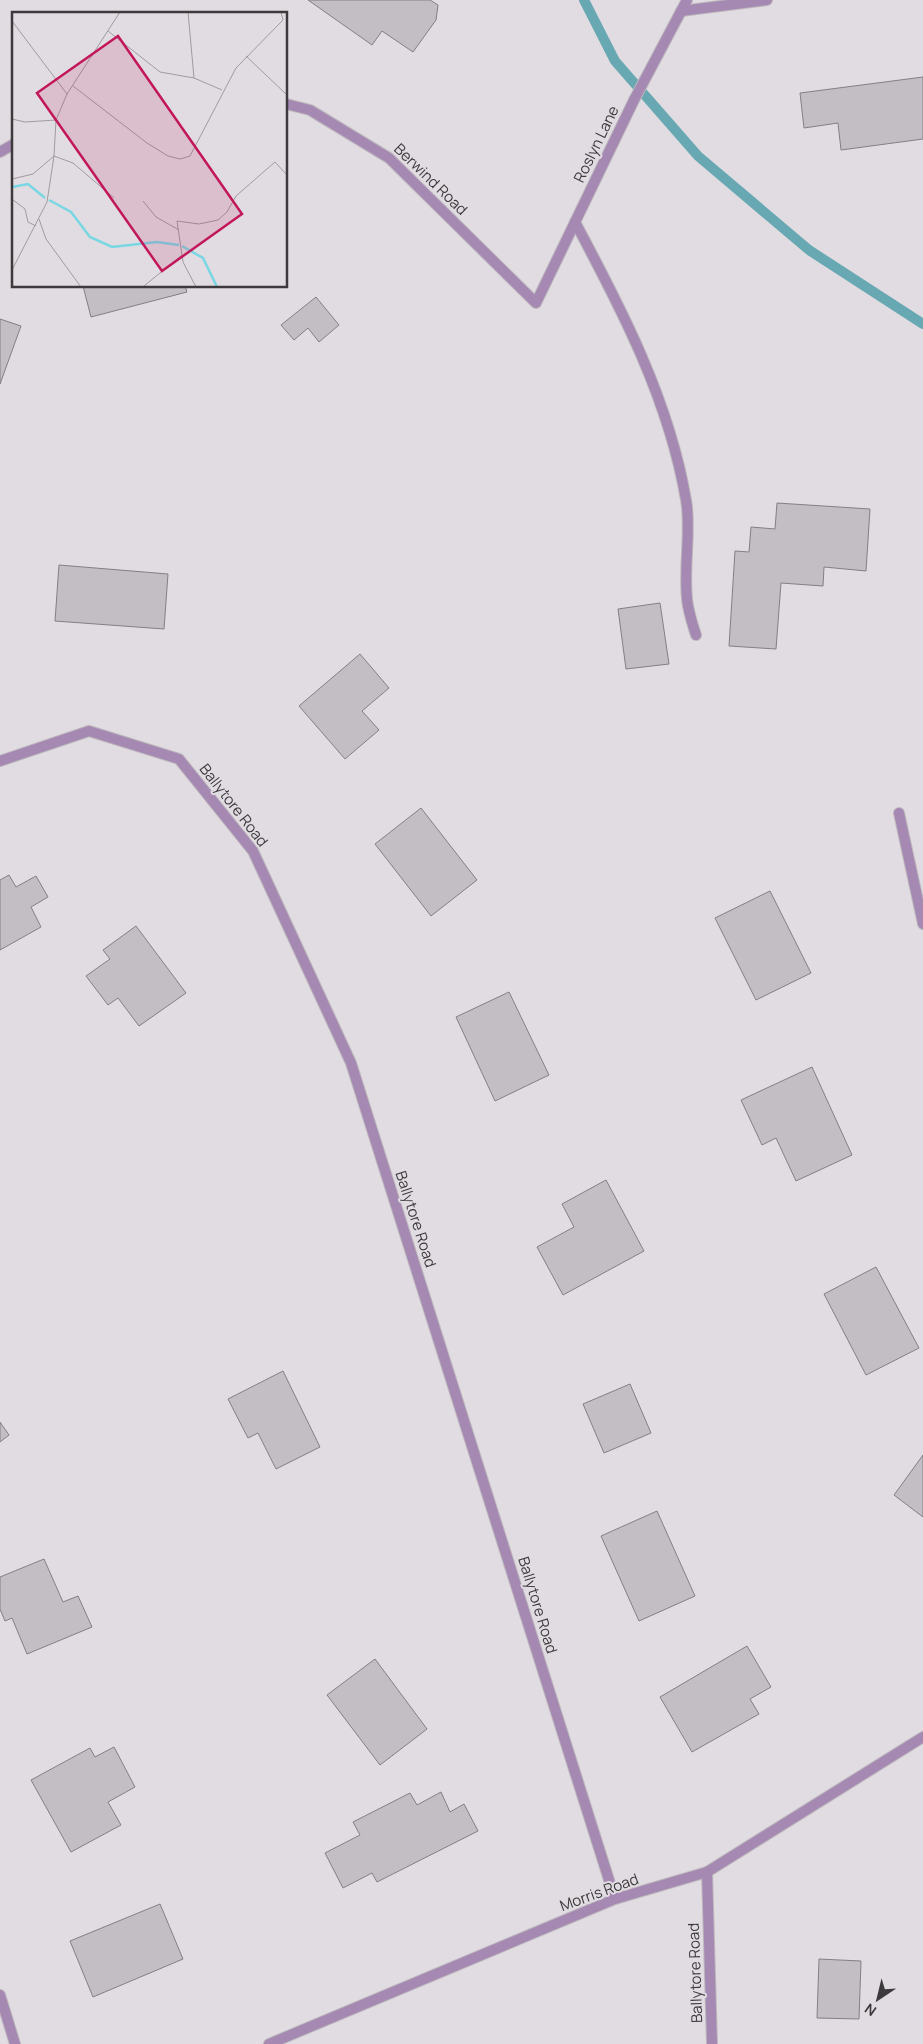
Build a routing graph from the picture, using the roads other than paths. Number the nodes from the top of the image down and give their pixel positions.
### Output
1 (688, 0) edge
2 (767, 0) edge
3 (682, 11) junction
4 (288, 104) edge
5 (12, 145) edge
6 (0, 152) edge
7 (575, 222) junction
8 (536, 303) joint
9 (696, 635) dead end
10 (0, 761) edge
11 (898, 814) dead end
12 (923, 924) edge
13 (923, 1737) edge
14 (707, 1872) junction
15 (615, 1899) junction
16 (0, 1995) edge
17 (15, 2044) edge
18 (269, 2044) edge
19 (712, 2044) edge

1 - 3 street, Roslyn Lane
2 - 3 street
3 - 7 street, Roslyn Lane
4 - 8 street, Berwind Road
5 - 6 street
7 - 8 street, Roslyn Lane
7 - 9 street
10 - 15 street, Ballytore Road
11 - 12 street
13 - 14 street, Morris Road
14 - 15 street, Morris Road
14 - 19 street, Ballytore Road
15 - 18 street, Morris Road
16 - 17 street

